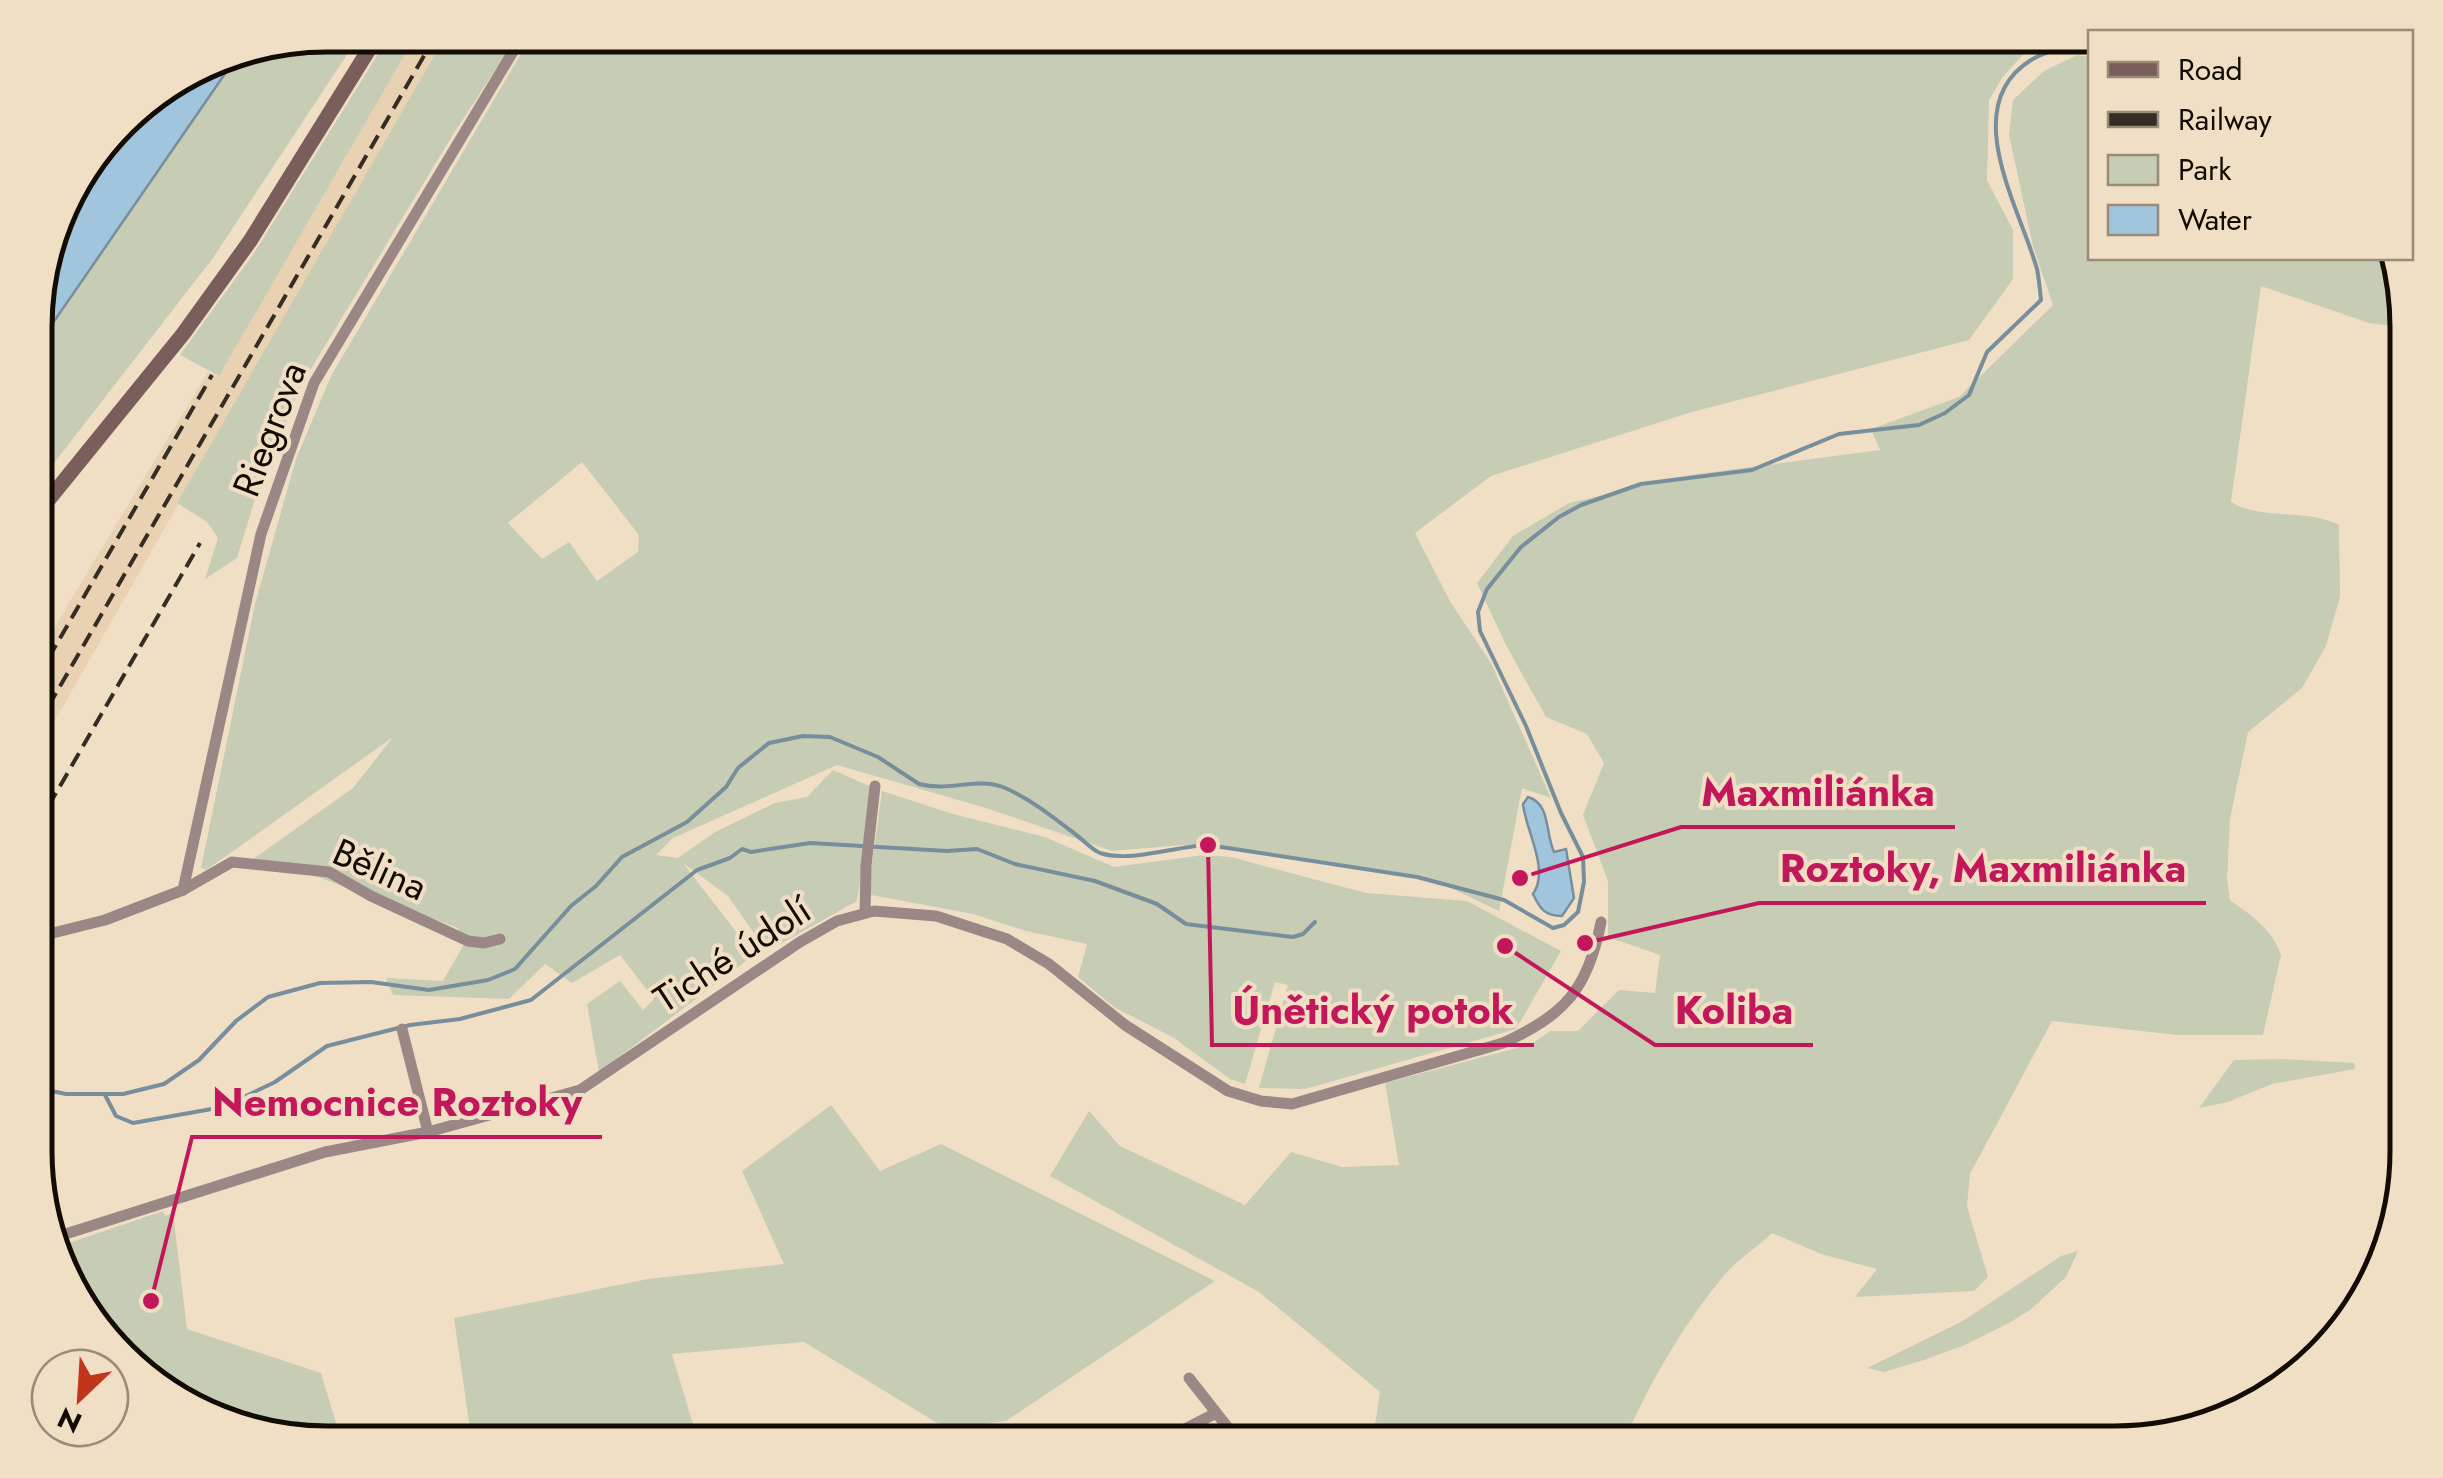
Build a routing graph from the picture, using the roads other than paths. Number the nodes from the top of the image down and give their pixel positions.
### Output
1 (367, 53) edge
2 (513, 53) edge
3 (53, 495) edge
4 (875, 786) dead end
5 (183, 890) junction
6 (865, 913) junction
7 (1601, 922) dead end
8 (53, 933) edge
9 (500, 939) dead end
10 (402, 1030) dead end
11 (428, 1132) junction
12 (66, 1234) edge
13 (1189, 1378) dead end
14 (1216, 1413) junction
15 (1192, 1426) edge
16 (1226, 1426) edge

1 - 3 main road
2 - 5 street, Riegrova
4 - 6 street
5 - 8 street
5 - 9 street, Bělina
6 - 7 street, Tiché údolí
6 - 11 street, Tiché údolí
10 - 11 street
11 - 12 street, Tiché údolí
13 - 14 street
14 - 15 street
14 - 16 street

